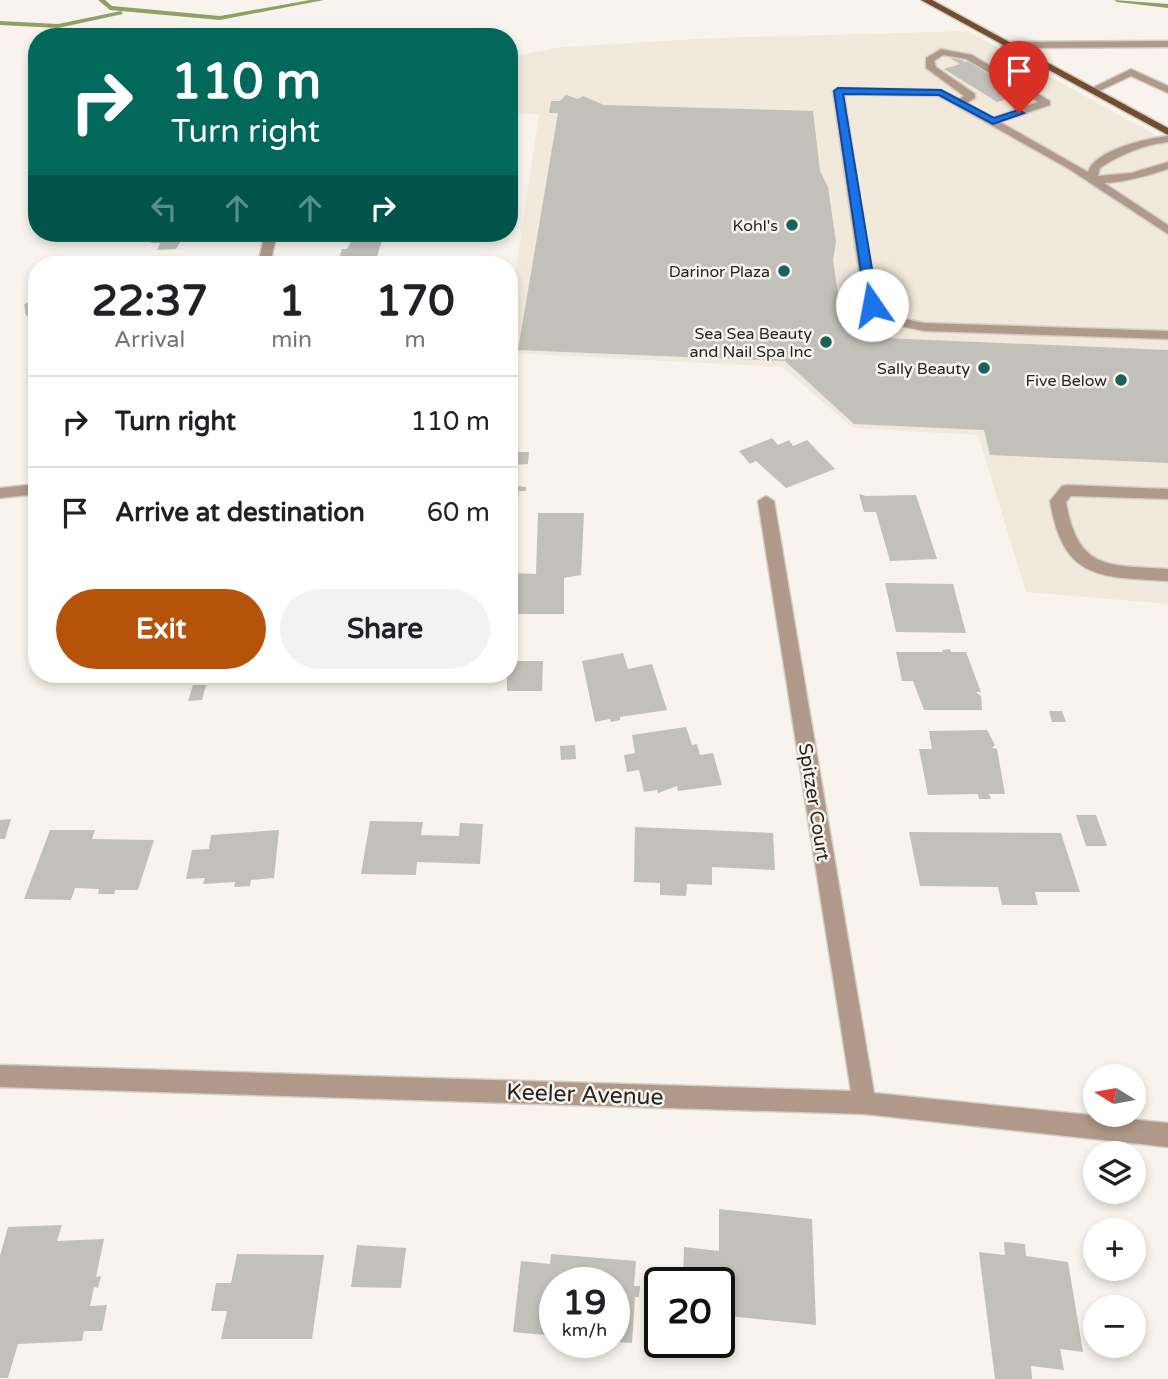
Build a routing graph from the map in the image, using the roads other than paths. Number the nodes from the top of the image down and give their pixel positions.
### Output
1 (925, 0) edge
2 (1168, 44) edge
3 (1006, 46) junction
4 (1093, 90) junction
5 (1168, 90) edge
6 (960, 103) junction
7 (993, 121) junction
8 (1168, 132) edge
9 (1168, 139) edge
10 (1168, 165) edge
11 (1092, 179) junction
12 (1168, 230) edge
13 (1168, 335) edge
14 (28, 490) edge
15 (0, 494) edge
16 (1168, 494) edge
17 (766, 501) dead end
18 (1168, 575) edge
19 (0, 1076) edge
20 (864, 1103) junction
21 (1168, 1135) edge

1 - 3 main road
2 - 3 street
3 - 4 main road
4 - 5 street
4 - 8 main road
6 - 7 street
6 - 7 street
6 - 13 street
7 - 11 street
9 - 11 street
10 - 11 street
11 - 12 street
14 - 15 street
16 - 18 street
17 - 20 street, Spitzer Court
19 - 20 street, Keeler Avenue
20 - 21 street, Keeler Avenue

